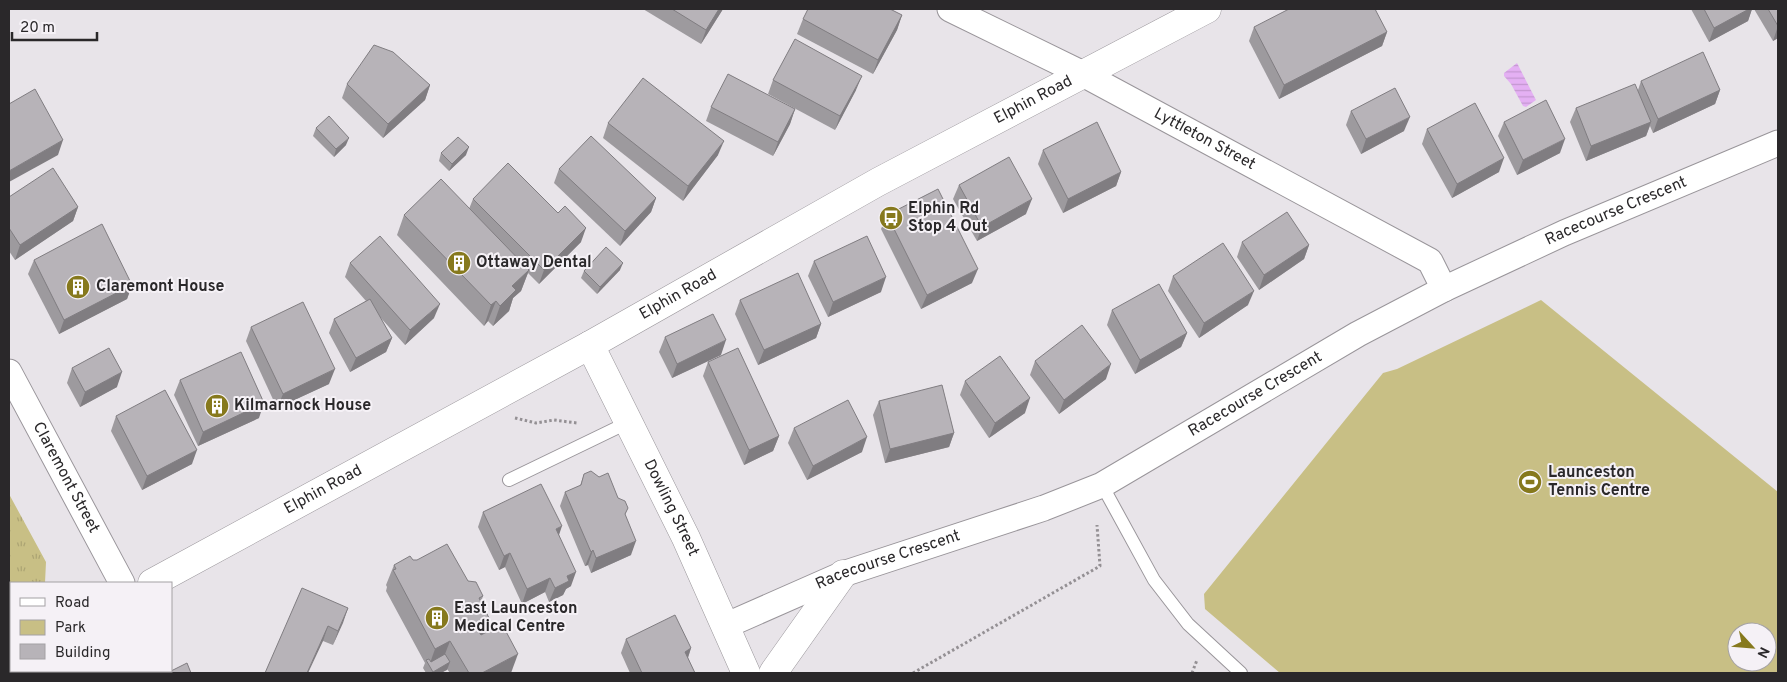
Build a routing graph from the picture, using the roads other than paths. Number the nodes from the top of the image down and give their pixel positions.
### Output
1 (950, 9) edge
2 (1207, 9) edge
3 (1082, 74) junction
4 (1778, 143) edge
5 (1444, 289) junction
6 (590, 345) junction
7 (9, 372) edge
8 (618, 428) junction
9 (509, 480) dead end
10 (1102, 485) junction
11 (843, 574) junction
12 (121, 582) edge
13 (154, 582) edge
14 (725, 626) junction
15 (746, 673) edge
16 (773, 673) edge
17 (1241, 673) edge

1 - 3 street, Lyttleton Street
2 - 3 main road, Elphin Road
3 - 5 street, Lyttleton Street
3 - 6 main road, Elphin Road
4 - 5 street, Racecourse Crescent
5 - 10 street, Racecourse Crescent
6 - 8 main road, Dowling Street
6 - 13 main road, Elphin Road
7 - 12 street, Claremont Street
8 - 9 lane
8 - 14 main road, Dowling Street
10 - 11 street, Racecourse Crescent
10 - 17 lane
11 - 14 street, Racecourse Crescent
11 - 16 main road
14 - 15 main road, Dowling Street

